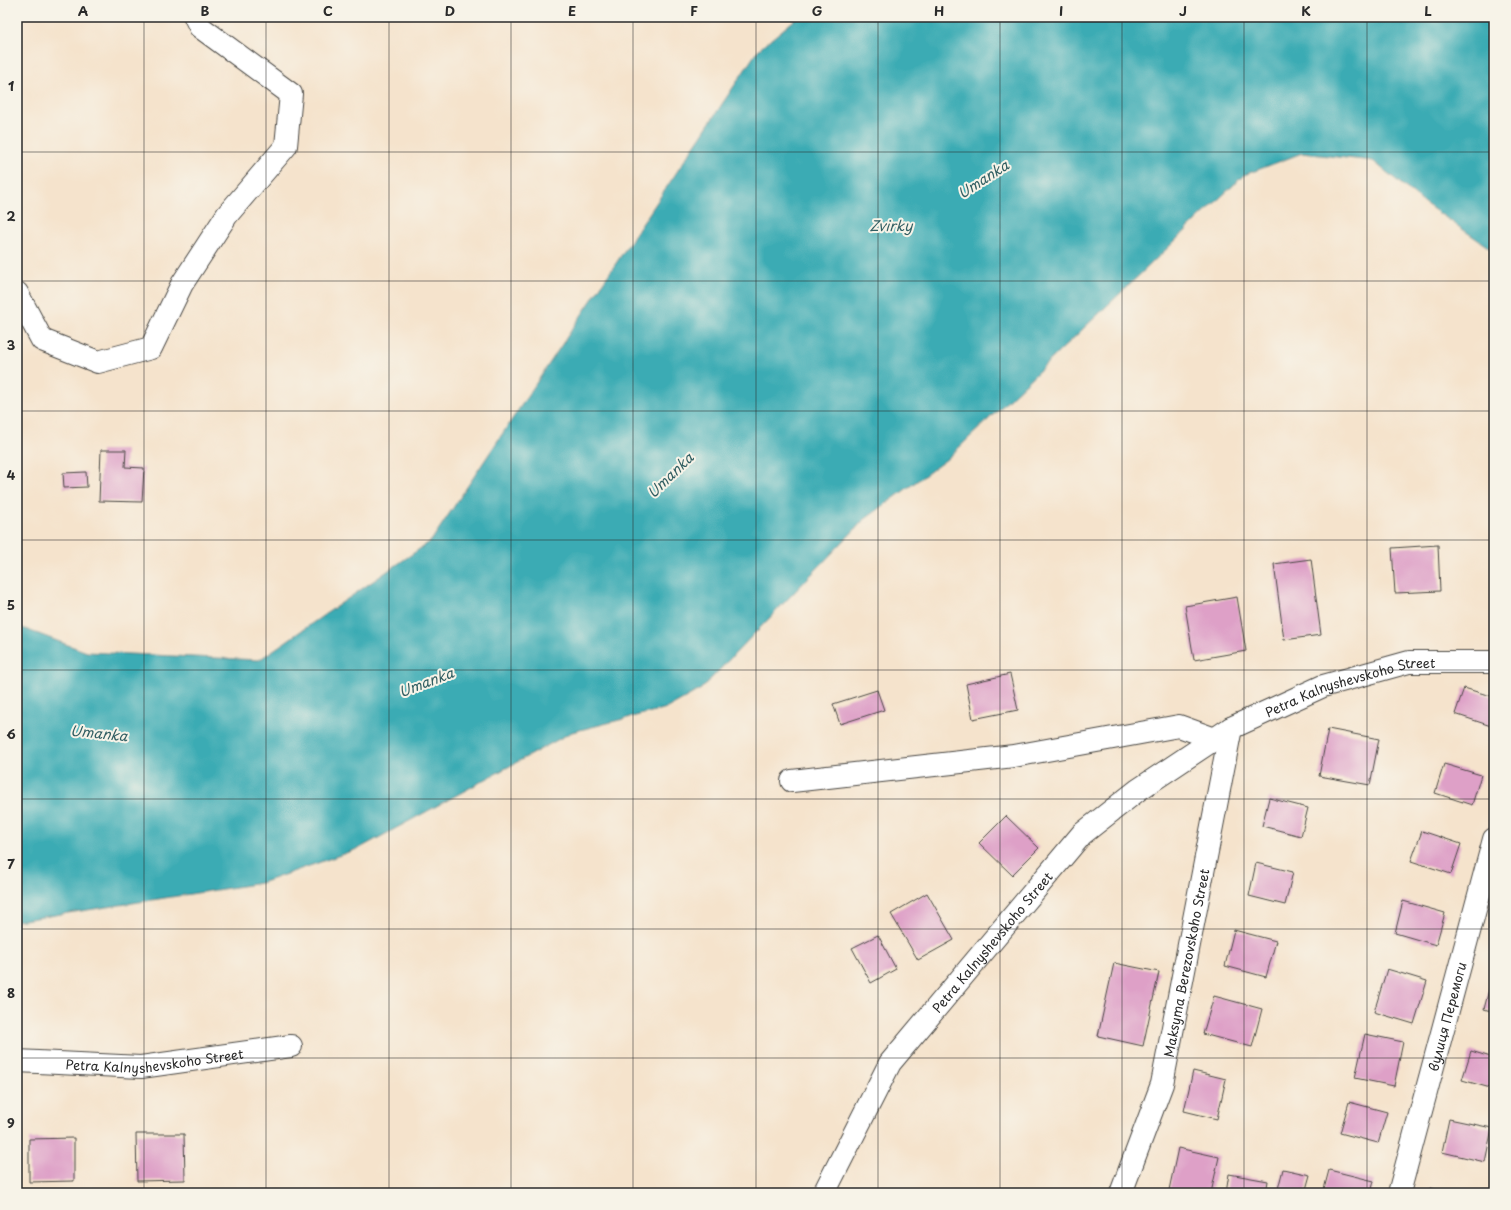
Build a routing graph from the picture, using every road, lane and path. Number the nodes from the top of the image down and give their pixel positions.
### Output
1 (195, 17) edge
2 (17, 293) edge
3 (1494, 662) edge
4 (1223, 733) junction
5 (792, 781) dead end
6 (1494, 839) edge
7 (291, 1046) dead end
8 (17, 1061) edge
9 (824, 1193) edge
10 (1121, 1193) edge
11 (1399, 1193) edge

1 - 2 street
3 - 4 street, Petra Kalnyshevskoho Street
4 - 5 street
4 - 9 street, Petra Kalnyshevskoho Street
4 - 10 street, Maksyma Berezovskoho Street
6 - 11 street, вулиця Перемоги
7 - 8 street, Petra Kalnyshevskoho Street

